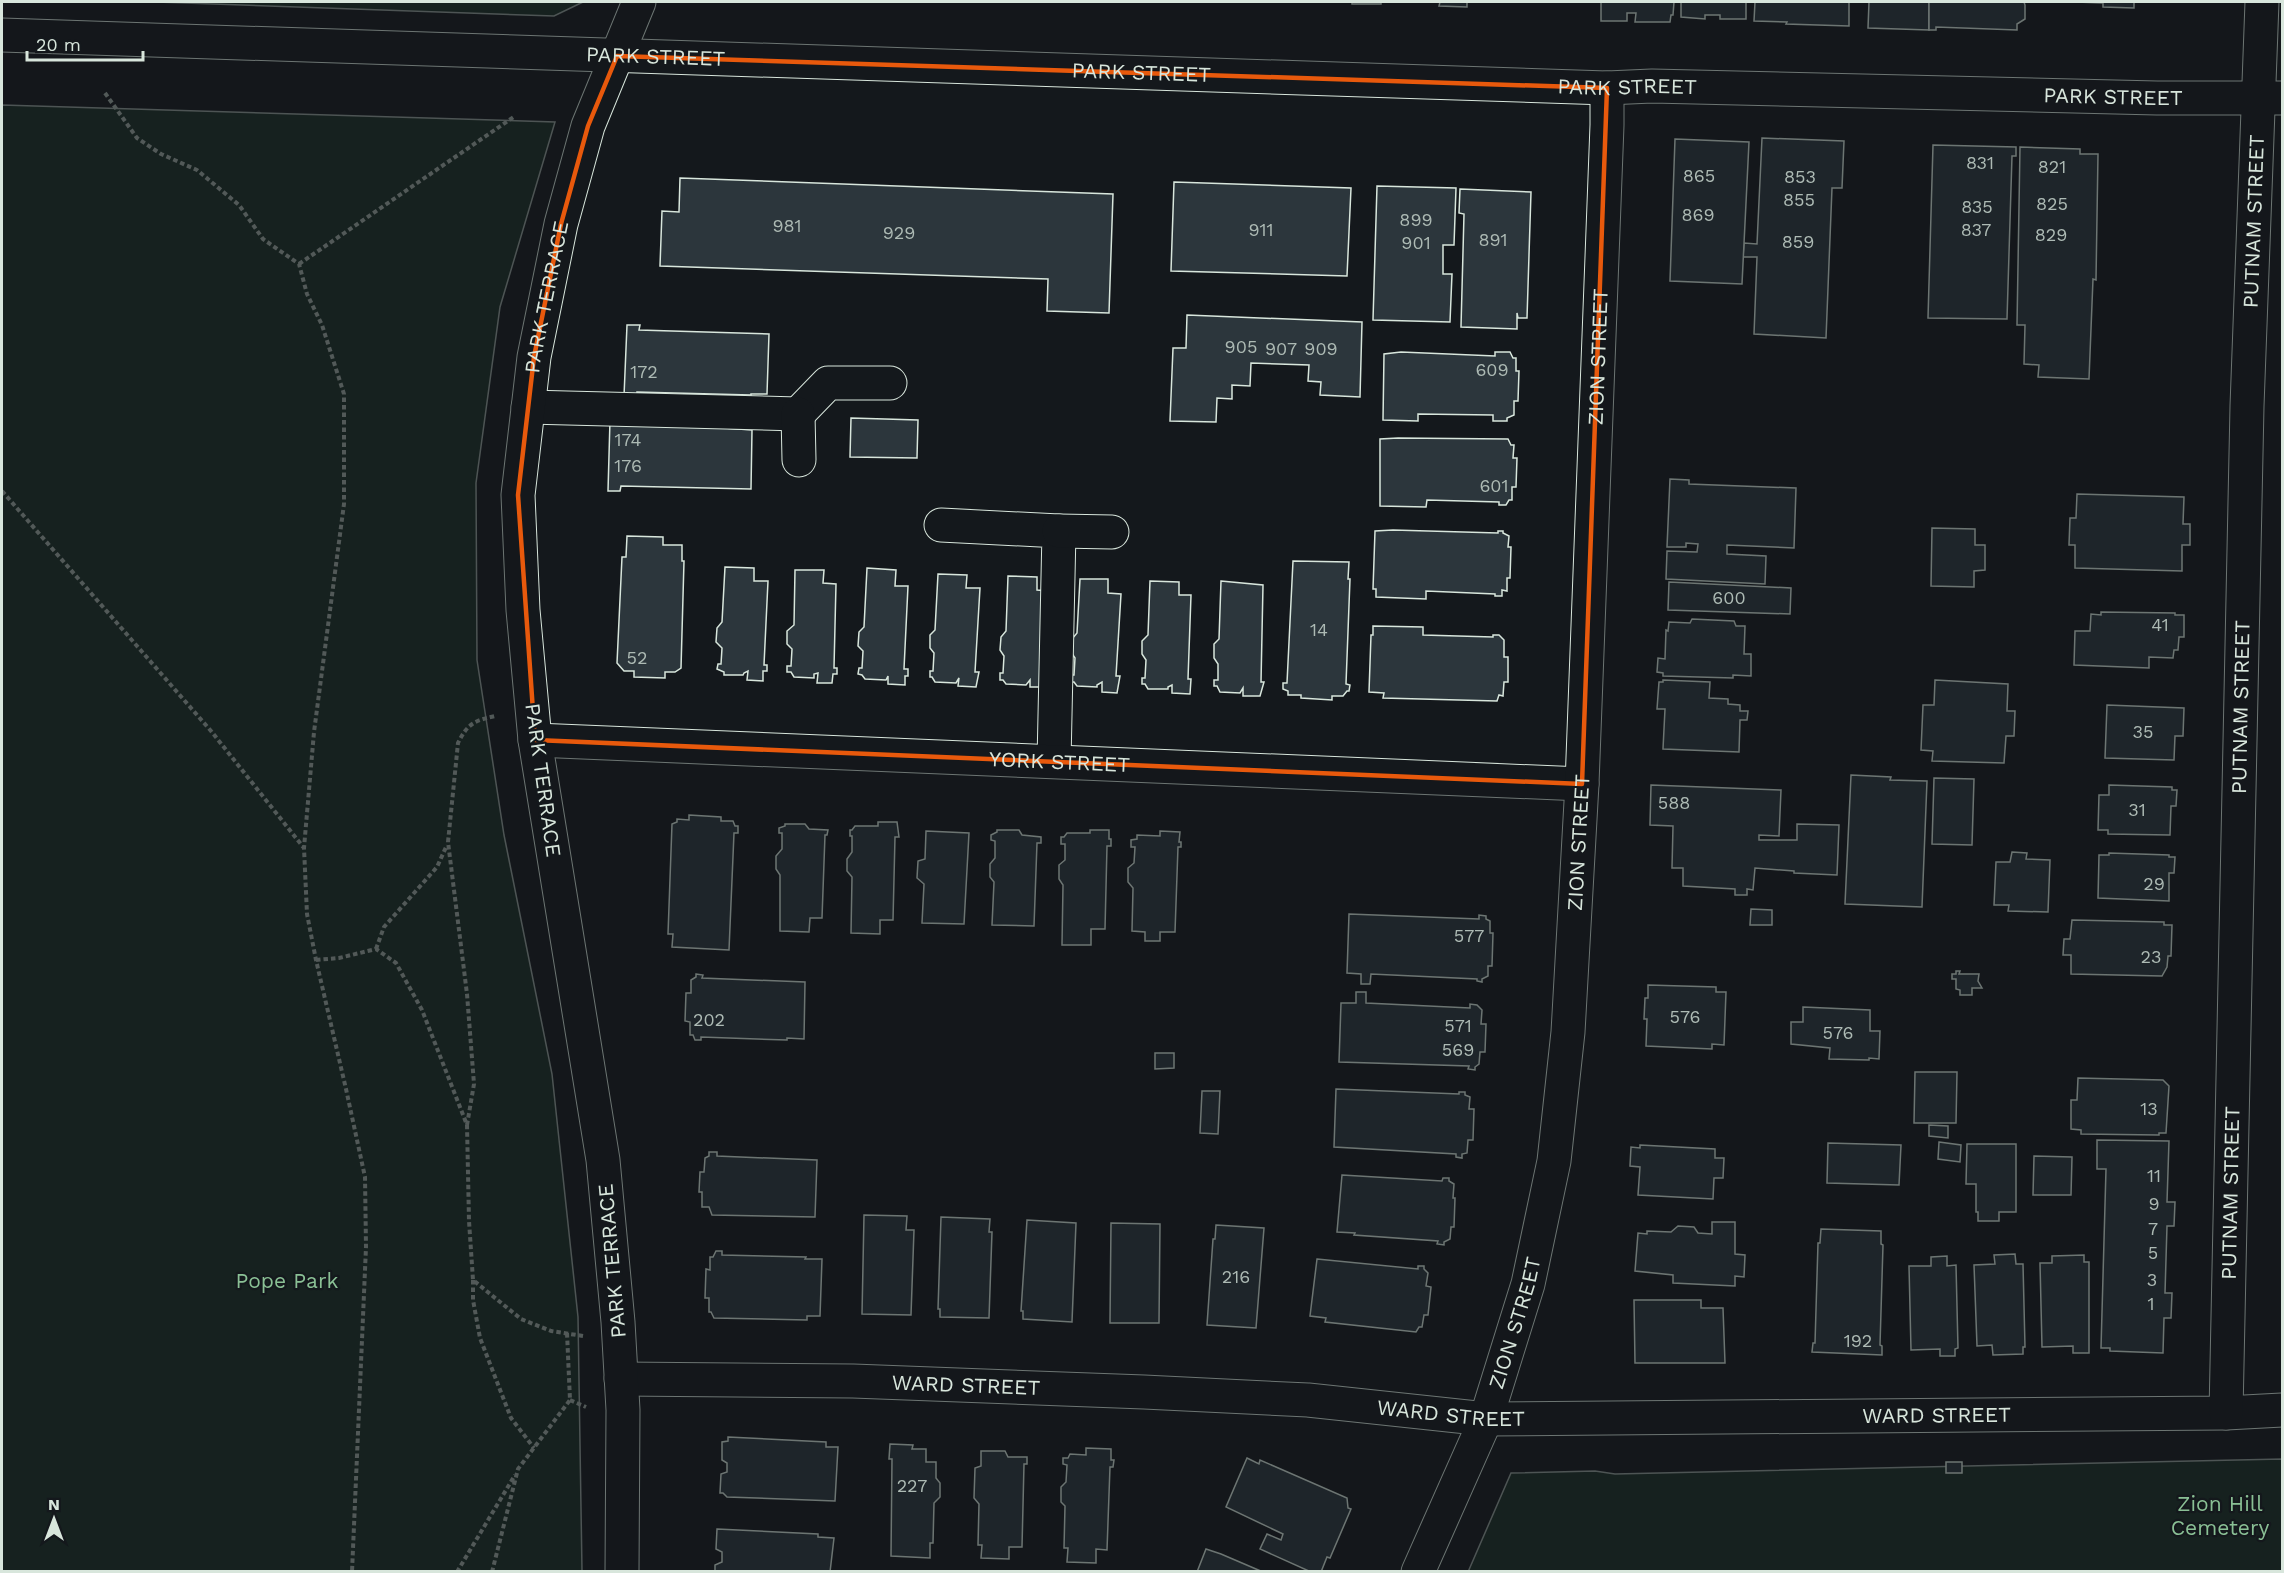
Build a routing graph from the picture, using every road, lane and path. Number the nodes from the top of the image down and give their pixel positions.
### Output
1 (639, 2) edge
2 (2262, 2) edge
3 (2, 35) edge
4 (617, 56) junction
5 (1606, 88) junction
6 (105, 93) dead end
7 (2271, 98) edge
8 (515, 116) dead end
9 (299, 264) junction
10 (890, 383) dead end
11 (528, 407) junction
12 (798, 414) junction
13 (799, 460) dead end
14 (2, 491) edge
15 (941, 525) dead end
16 (1059, 531) junction
17 (1112, 532) dead end
18 (534, 724) junction
19 (1054, 761) junction
20 (1582, 784) junction
21 (448, 842) junction
22 (304, 848) junction
23 (376, 949) junction
24 (316, 960) junction
25 (467, 1125) junction
26 (472, 1280) junction
27 (567, 1333) junction
28 (584, 1336) dead end
29 (621, 1379) junction
30 (570, 1400) junction
31 (588, 1408) dead end
32 (2283, 1410) edge
33 (2226, 1413) junction
34 (1486, 1419) junction
35 (534, 1448) junction
36 (518, 1469) junction
37 (352, 1572) edge
38 (457, 1572) edge
39 (492, 1572) edge
40 (622, 1572) edge
41 (1418, 1572) edge

1 - 4 street, PARK TERRACE
2 - 7 street, PUTNAM STREET
3 - 4 street, PARK STREET
4 - 5 street, PARK STREET
4 - 11 street, PARK TERRACE
5 - 7 street, PARK STREET
5 - 20 street, ZION STREET
6 - 9 path
7 - 33 street, PUTNAM STREET
8 - 9 path
9 - 22 path
10 - 12 street
11 - 12 street
11 - 18 street, PARK TERRACE
12 - 13 street
14 - 22 path
15 - 16 street
16 - 17 street
16 - 19 street
18 - 19 street, YORK STREET
18 - 21 path
18 - 29 street, PARK TERRACE
19 - 20 street, YORK STREET
20 - 34 street, ZION STREET
21 - 23 path
21 - 25 path
22 - 24 path
23 - 24 path
23 - 25 path
24 - 37 path
25 - 26 path
26 - 27 path
26 - 35 path
27 - 28 path
27 - 30 path
29 - 34 street, WARD STREET
29 - 40 street, PARK TERRACE
30 - 31 path
30 - 35 path
32 - 33 street, WARD STREET
33 - 34 street, WARD STREET
34 - 41 street, ZION STREET
35 - 36 path
36 - 38 path
36 - 39 path

